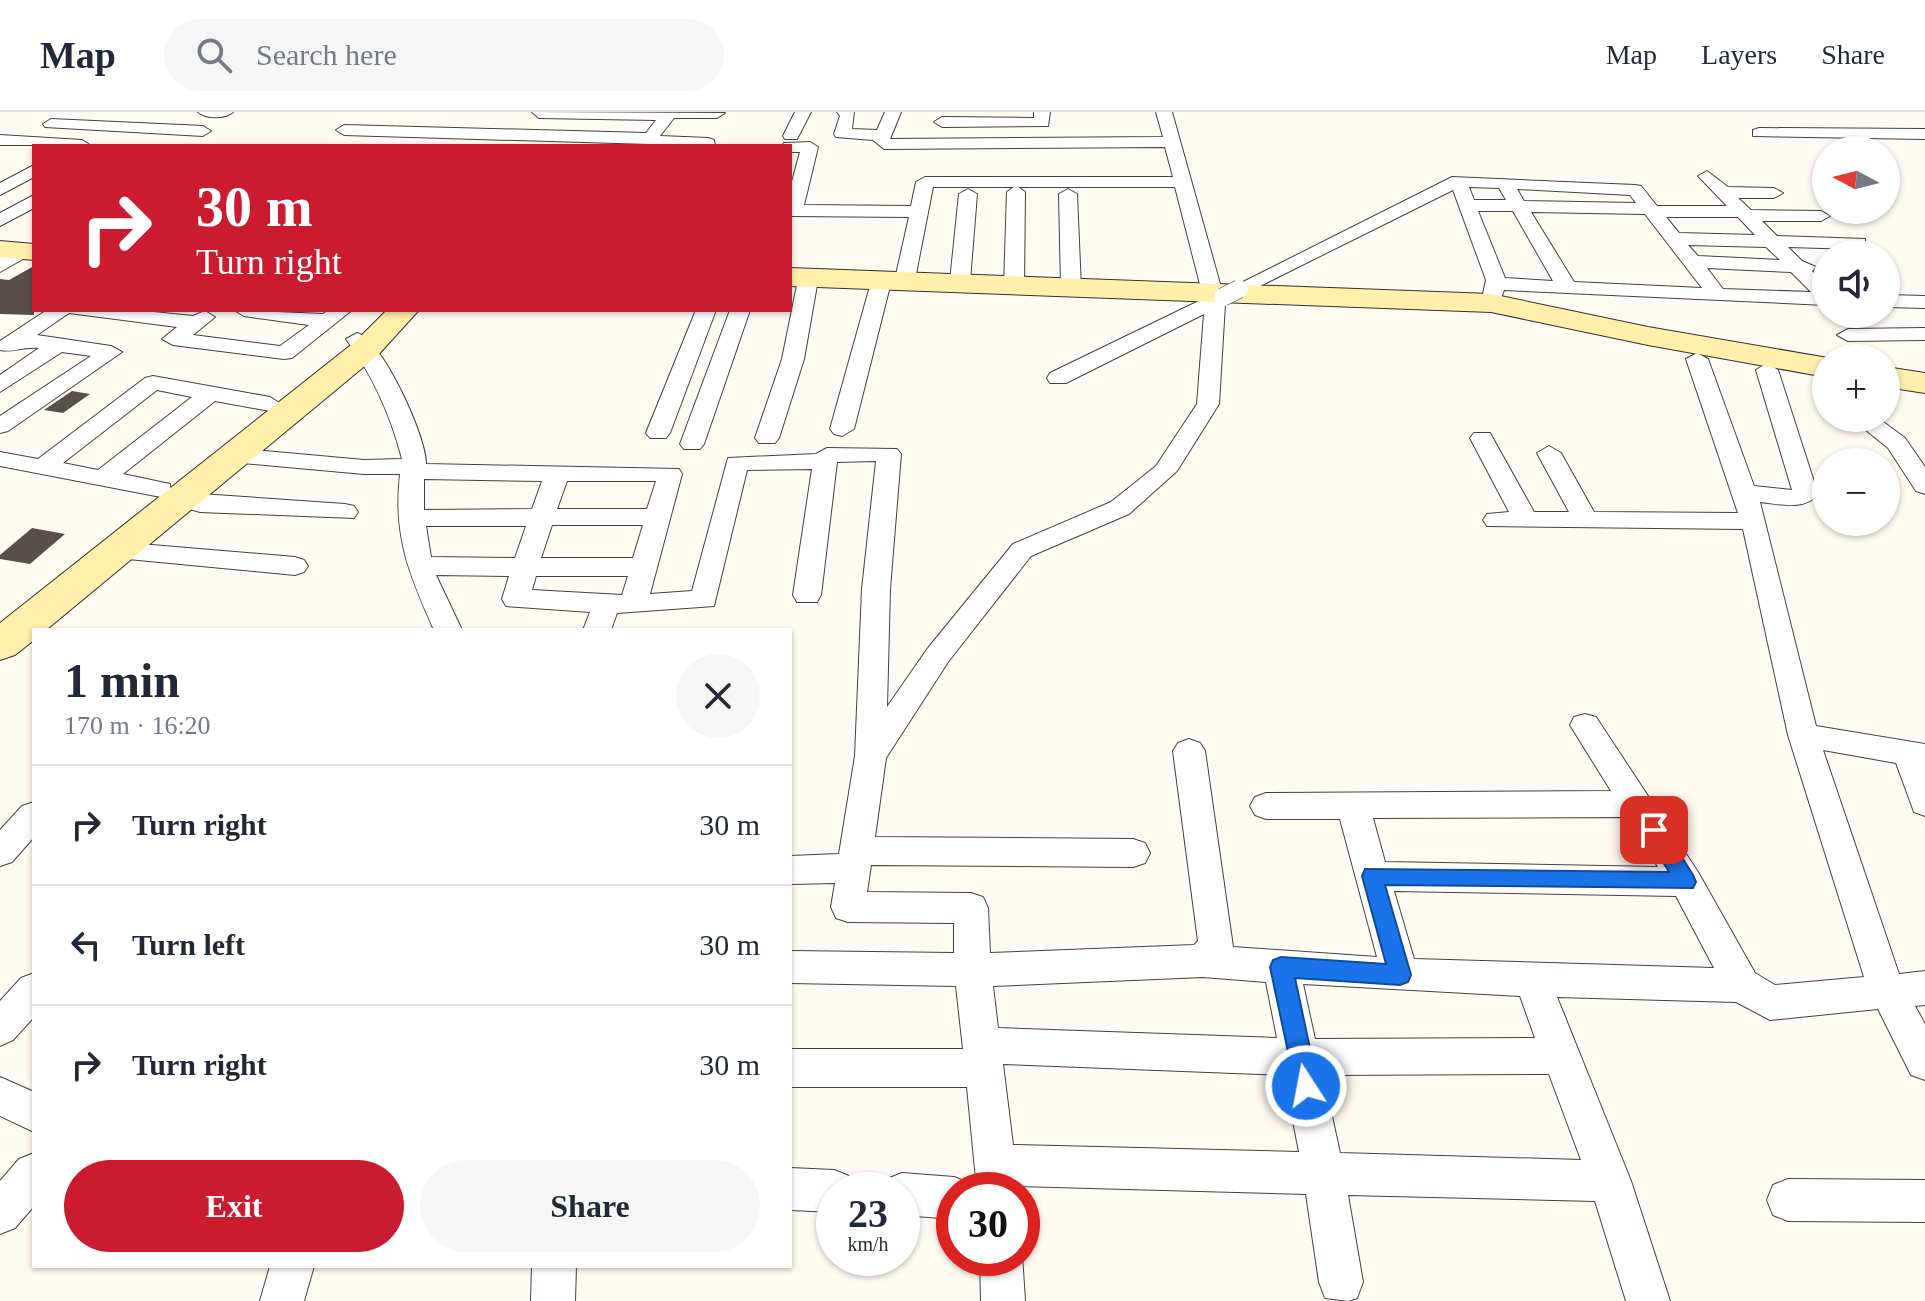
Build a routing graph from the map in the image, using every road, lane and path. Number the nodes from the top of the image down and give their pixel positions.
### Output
1 (127, 112) edge
2 (173, 112) edge
3 (206, 112) edge
4 (225, 112) edge
5 (362, 112) edge
6 (803, 112) edge
7 (845, 112) edge
8 (893, 112) edge
9 (456, 113) edge
10 (668, 113) edge
11 (717, 113) edge
12 (535, 114) edge
13 (1161, 119) edge
14 (1047, 120) edge
15 (942, 122) dead end
16 (51, 124) dead end
17 (106, 126) junction
18 (147, 128) junction
19 (344, 130) junction
20 (203, 131) dead end
21 (439, 132) junction
22 (1759, 133) dead end
23 (1925, 134) edge
24 (883, 135) junction
25 (0, 140) edge
26 (515, 140) edge
27 (790, 141) edge
28 (648, 142) edge
29 (1043, 142) junction
30 (1173, 142) junction
31 (59, 144) edge
32 (76, 144) edge
33 (124, 144) edge
34 (330, 144) edge
35 (429, 144) edge
36 (708, 144) edge
37 (11, 161) dead end
38 (32, 163) edge
39 (32, 171) edge
40 (1707, 176) dead end
41 (1458, 181) junction
42 (1045, 182) junction
43 (1184, 182) junction
44 (1505, 183) junction
45 (3, 185) edge
46 (1016, 192) dead end
47 (1723, 192) junction
48 (1774, 193) dead end
49 (968, 194) dead end
50 (1068, 194) dead end
51 (32, 201) edge
52 (1469, 205) junction
53 (1519, 207) junction
54 (1651, 210) junction
55 (1744, 214) junction
56 (794, 215) edge
57 (1812, 216) edge
58 (918, 219) junction
59 (0, 221) edge
60 (1674, 239) junction
61 (1774, 243) junction
62 (1812, 243) edge
63 (1692, 262) junction
64 (1797, 266) junction
65 (1812, 267) edge
66 (960, 281) junction
67 (796, 282) edge
68 (892, 283) junction
69 (1812, 285) edge
70 (1014, 286) junction
71 (1567, 288) junction
72 (1071, 289) junction
73 (1492, 293) junction
74 (1222, 295) junction
75 (1718, 295) junction
76 (1900, 301) edge
77 (1812, 302) edge
78 (1925, 302) edge
79 (58, 312) edge
80 (120, 312) edge
81 (255, 312) edge
82 (397, 312) edge
83 (705, 312) edge
84 (739, 312) edge
85 (206, 316) edge
86 (1843, 328) edge
87 (349, 329) edge
88 (1925, 334) edge
89 (1848, 335) junction
90 (1855, 344) edge
91 (58, 345) junction
92 (5, 347) edge
93 (1697, 359) junction
94 (1812, 365) edge
95 (1767, 370) junction
96 (1812, 377) edge
97 (1058, 378) dead end
98 (1900, 379) edge
99 (1925, 383) edge
100 (0, 385) edge
101 (1900, 390) edge
102 (211, 393) junction
103 (1925, 394) edge
104 (270, 404) junction
105 (0, 426) edge
106 (842, 429) dead end
107 (1882, 432) edge
108 (658, 433) dead end
109 (767, 438) dead end
110 (1482, 438) dead end
111 (692, 444) dead end
112 (1549, 453) dead end
113 (232, 455) junction
114 (0, 459) edge
115 (825, 461) junction
116 (44, 466) junction
117 (413, 468) junction
118 (557, 474) junction
119 (106, 476) junction
120 (1925, 486) edge
121 (170, 494) junction
122 (1749, 507) junction
123 (345, 512) dead end
124 (542, 517) junction
125 (658, 517) junction
126 (412, 518) junction
127 (1496, 520) dead end
128 (1526, 520) junction
129 (1586, 520) junction
130 (116, 551) junction
131 (295, 566) dead end
132 (419, 566) junction
133 (525, 567) junction
134 (644, 567) junction
135 (807, 595) dead end
136 (620, 604) junction
137 (0, 614) edge
138 (447, 628) edge
139 (599, 628) edge
140 (0, 645) edge
141 (1585, 725) dead end
142 (1803, 735) junction
143 (1189, 751) dead end
144 (1916, 755) edge
145 (871, 756) junction
146 (1925, 803) edge
147 (1638, 804) junction
148 (1266, 806) dead end
149 (1353, 807) junction
150 (32, 817) edge
151 (0, 852) edge
152 (1133, 853) dead end
153 (855, 860) junction
154 (792, 870) edge
155 (1372, 876) junction
156 (1686, 882) junction
157 (1203, 961) junction
158 (792, 967) edge
159 (1281, 967) junction
160 (973, 970) junction
161 (1400, 975) junction
162 (1531, 978) junction
163 (1742, 985) junction
164 (1925, 988) edge
165 (1887, 990) junction
166 (32, 993) edge
167 (0, 1028) edge
168 (1561, 1056) junction
169 (983, 1057) junction
170 (1300, 1057) junction
171 (1925, 1062) edge
172 (792, 1068) edge
173 (0, 1096) edge
174 (32, 1111) edge
175 (996, 1172) edge
176 (1324, 1174) junction
177 (1040, 1177) edge
178 (1610, 1181) junction
179 (792, 1189) edge
180 (816, 1190) edge
181 (1788, 1200) dead end
182 (1925, 1201) edge
183 (291, 1268) edge
184 (554, 1268) edge
185 (1002, 1276) edge
186 (1341, 1282) dead end
187 (282, 1301) edge
188 (553, 1301) edge
189 (1003, 1301) edge
190 (1648, 1301) edge

1 - 17 street
2 - 18 street
3 - 4 street
5 - 19 street
6 - 27 street
7 - 24 street
8 - 24 street
9 - 21 street
10 - 11 street
10 - 12 street
10 - 28 street
12 - 26 street
13 - 30 street
14 - 15 street
14 - 29 street
16 - 17 street
17 - 18 street
17 - 32 street
18 - 20 street
18 - 33 street
19 - 21 street
19 - 34 street
21 - 26 street
21 - 35 street
22 - 23 street
24 - 29 street
25 - 31 street
26 - 28 street
27 - 56 street
28 - 36 street
29 - 30 street
29 - 42 street
30 - 43 street
37 - 38 street
39 - 45 street
40 - 47 street
41 - 44 street
41 - 52 street
41 - 74 street
42 - 43 street
42 - 58 street
43 - 74 street
44 - 53 street
44 - 54 street
46 - 70 street
47 - 48 street
47 - 55 street
49 - 66 street
50 - 72 street
51 - 59 street
52 - 53 street
52 - 73 street
53 - 54 street
53 - 71 street
54 - 55 street
54 - 60 street
55 - 57 street
55 - 61 street
56 - 58 street
58 - 68 street
60 - 61 street
60 - 63 street
61 - 62 street
61 - 64 street
63 - 64 street
63 - 75 street
64 - 65 street
64 - 69 street
66 - 68 street
66 - 70 street
67 - 68 street
67 - 109 street
68 - 74 street
68 - 106 street
70 - 72 street
71 - 73 street
71 - 75 street
72 - 74 street
73 - 74 street
73 - 94 street
74 - 93 street
74 - 97 street
74 - 145 street
75 - 77 street
76 - 78 street
79 - 92 street
80 - 85 street
81 - 87 street
82 - 87 street
83 - 108 street
84 - 111 street
85 - 87 street
86 - 89 street
87 - 104 street
87 - 113 street
87 - 117 street
88 - 89 street
89 - 90 street
91 - 92 street
91 - 100 street
91 - 105 street
93 - 95 street
93 - 122 street
95 - 96 street
95 - 122 street
98 - 99 street
101 - 103 street
102 - 104 street
102 - 116 street
102 - 119 street
104 - 121 street
107 - 120 street
110 - 128 street
112 - 129 street
113 - 117 street
113 - 121 street
114 - 116 street
115 - 135 street
115 - 136 street
115 - 145 street
116 - 119 street
117 - 118 street
117 - 126 street
118 - 124 street
118 - 125 street
119 - 121 street
121 - 123 street
121 - 130 street
121 - 137 street
122 - 129 street
122 - 142 street
124 - 125 street
124 - 126 street
124 - 133 street
125 - 134 street
126 - 132 street
127 - 128 street
128 - 129 street
130 - 131 street
130 - 140 street
132 - 133 street
132 - 138 street
133 - 134 street
133 - 136 street
134 - 136 street
136 - 139 street
141 - 147 street
142 - 144 street
142 - 165 street
143 - 157 street
144 - 146 street
145 - 153 street
147 - 149 street
147 - 156 street
148 - 149 street
149 - 155 street
150 - 151 street
152 - 153 street
153 - 154 street
153 - 160 street
155 - 156 street
155 - 161 street
156 - 163 street
157 - 159 street
157 - 160 street
158 - 160 street
159 - 161 street
159 - 170 street
160 - 169 street
161 - 162 street
162 - 163 street
162 - 168 street
163 - 165 street
164 - 165 street
165 - 171 street
166 - 167 street
168 - 170 street
168 - 178 street
169 - 170 street
169 - 172 street
169 - 175 street
170 - 176 street
173 - 174 street
176 - 177 street
176 - 178 street
176 - 186 street
178 - 190 street
179 - 180 street
181 - 182 street
183 - 187 street
184 - 188 street
185 - 189 street

